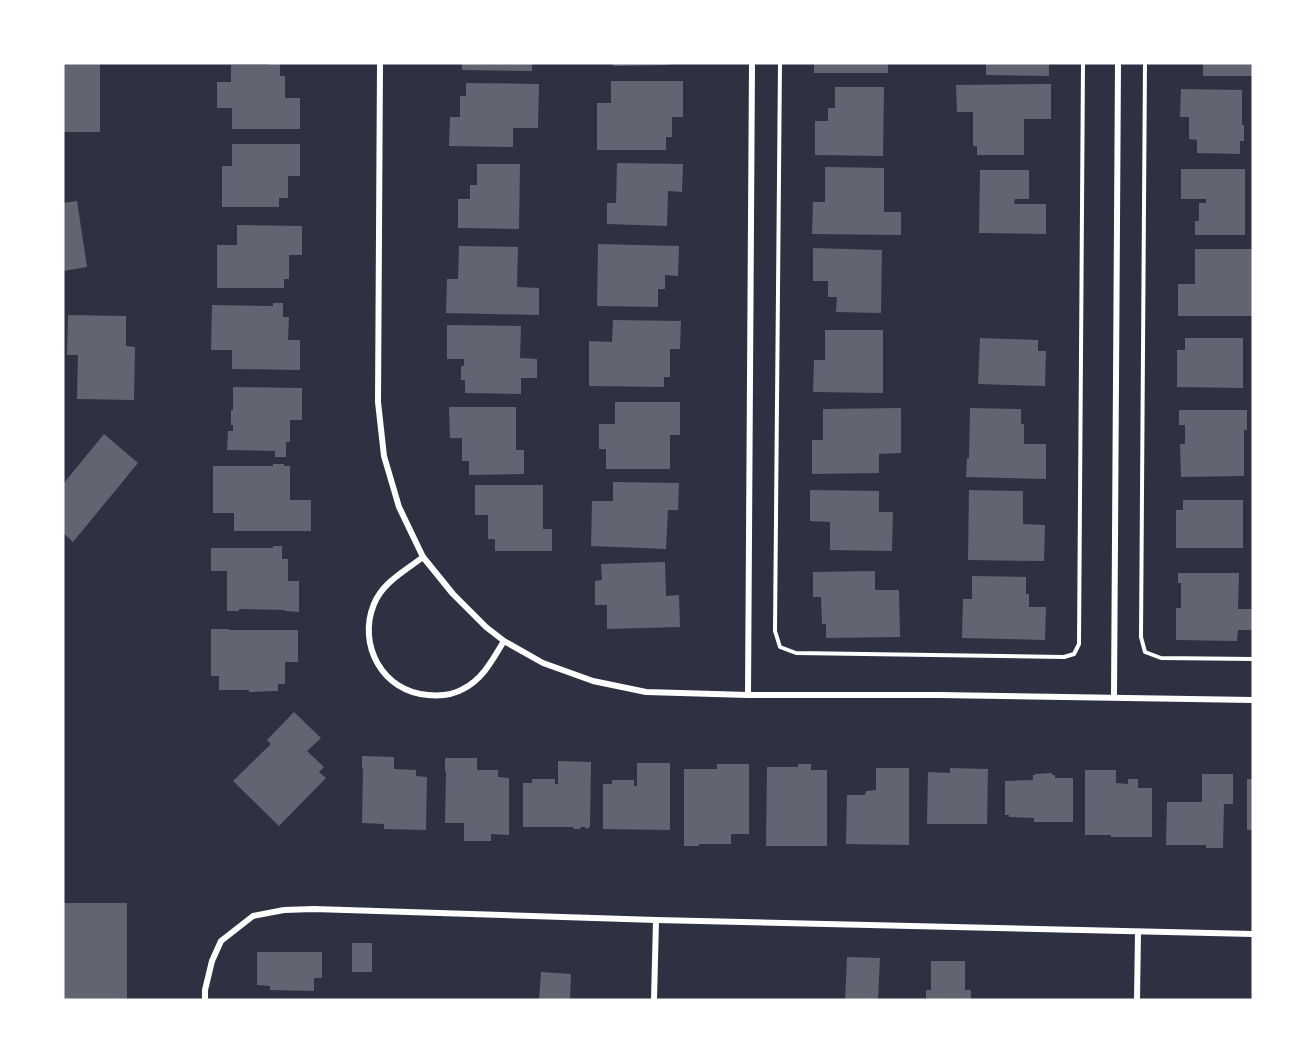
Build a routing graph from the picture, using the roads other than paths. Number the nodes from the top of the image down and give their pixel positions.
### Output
1 (380, 63) edge
2 (752, 63) edge
3 (1118, 63) edge
4 (423, 557) junction
5 (504, 641) junction
6 (748, 695) junction
7 (1114, 697) junction
8 (1253, 700) edge
9 (656, 920) junction
10 (1138, 932) junction
11 (1253, 933) edge
12 (205, 1000) edge
13 (654, 1000) edge
14 (1137, 1000) edge

1 - 4 street
2 - 6 street
3 - 7 street
4 - 5 street
4 - 5 street
5 - 6 street
6 - 7 street
7 - 8 street
9 - 10 street
9 - 12 street
9 - 13 street
10 - 11 street
10 - 14 street

